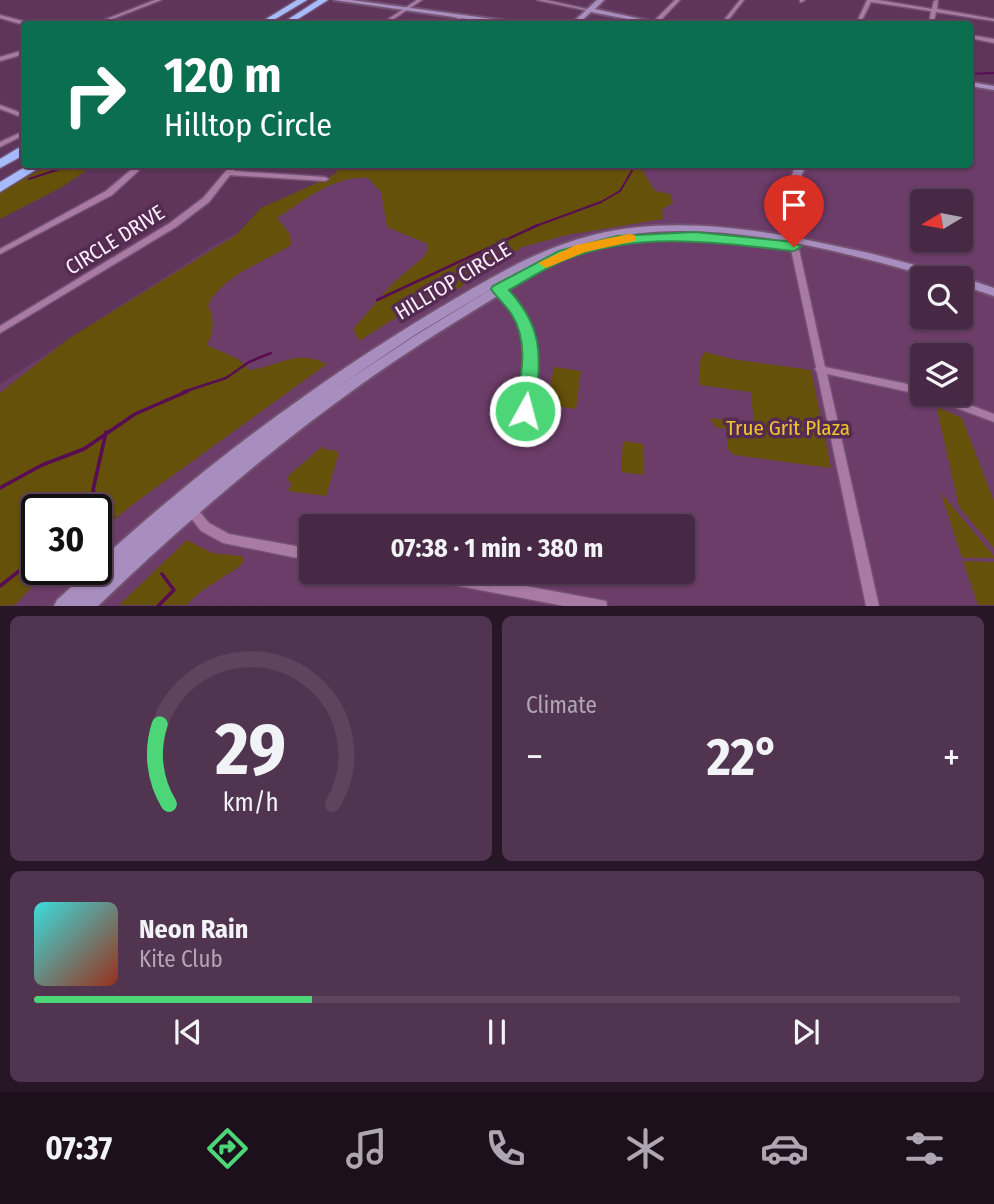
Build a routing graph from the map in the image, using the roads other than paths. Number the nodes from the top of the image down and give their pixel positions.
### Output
1 (159, 0) edge
2 (303, 0) edge
3 (324, 0) edge
4 (337, 0) edge
5 (420, 0) edge
6 (539, 0) edge
7 (601, 0) edge
8 (678, 0) edge
9 (742, 0) edge
10 (869, 0) edge
11 (936, 1) edge
12 (402, 10) junction
13 (589, 10) junction
14 (934, 10) junction
15 (0, 16) edge
16 (460, 18) junction
17 (994, 20) edge
18 (104, 21) edge
19 (267, 21) edge
20 (290, 21) edge
21 (387, 21) edge
22 (456, 21) edge
23 (488, 21) edge
24 (577, 21) edge
25 (643, 21) edge
26 (660, 21) edge
27 (725, 21) edge
28 (859, 21) edge
29 (932, 21) edge
30 (21, 22) edge
31 (973, 38) edge
32 (994, 41) edge
33 (21, 53) edge
34 (0, 59) edge
35 (973, 84) edge
36 (994, 88) edge
37 (0, 107) edge
38 (21, 115) edge
39 (21, 134) edge
40 (0, 145) edge
41 (21, 150) edge
42 (0, 161) edge
43 (24, 168) edge
44 (32, 168) edge
45 (138, 168) edge
46 (233, 168) edge
47 (800, 168) edge
48 (230, 173) junction
49 (325, 179) dead end
50 (0, 181) edge
51 (0, 188) edge
52 (794, 243) junction
53 (0, 253) edge
54 (910, 268) edge
55 (910, 274) edge
56 (973, 285) edge
57 (495, 286) junction
58 (994, 292) edge
59 (973, 293) edge
60 (994, 299) edge
61 (0, 330) edge
62 (820, 369) junction
63 (910, 388) edge
64 (962, 406) edge
65 (525, 411) dead end
66 (994, 418) edge
67 (186, 505) junction
68 (299, 553) edge
69 (482, 584) edge
70 (63, 606) edge
71 (83, 606) edge
72 (601, 606) edge
73 (873, 606) edge

1 - 18 street
2 - 19 highway
3 - 20 highway
4 - 12 street
5 - 12 street
6 - 13 street
7 - 13 street
8 - 26 street
9 - 27 street
10 - 14 street
10 - 28 street
11 - 14 street
12 - 16 street
12 - 21 street
13 - 24 street
13 - 25 street
14 - 17 street
14 - 29 street
15 - 30 street
16 - 22 street
16 - 23 street
31 - 32 street
33 - 34 street
35 - 36 street
37 - 38 street
39 - 40 street
41 - 42 highway
43 - 50 highway
44 - 51 highway
45 - 53 street
46 - 48 street, CIRCLE DRIVE
47 - 52 street
48 - 49 street
48 - 61 street, CIRCLE DRIVE
52 - 54 street, HILLTOP CIRCLE
52 - 55 street, HILLTOP CIRCLE
52 - 57 street, HILLTOP CIRCLE
52 - 62 street
56 - 58 street
57 - 65 street
57 - 67 street, HILLTOP CIRCLE
59 - 60 street
62 - 63 street
62 - 73 street
64 - 66 street
67 - 68 street
67 - 70 street, HILLTOP CIRCLE
67 - 71 street, HILLTOP CIRCLE
69 - 72 street

